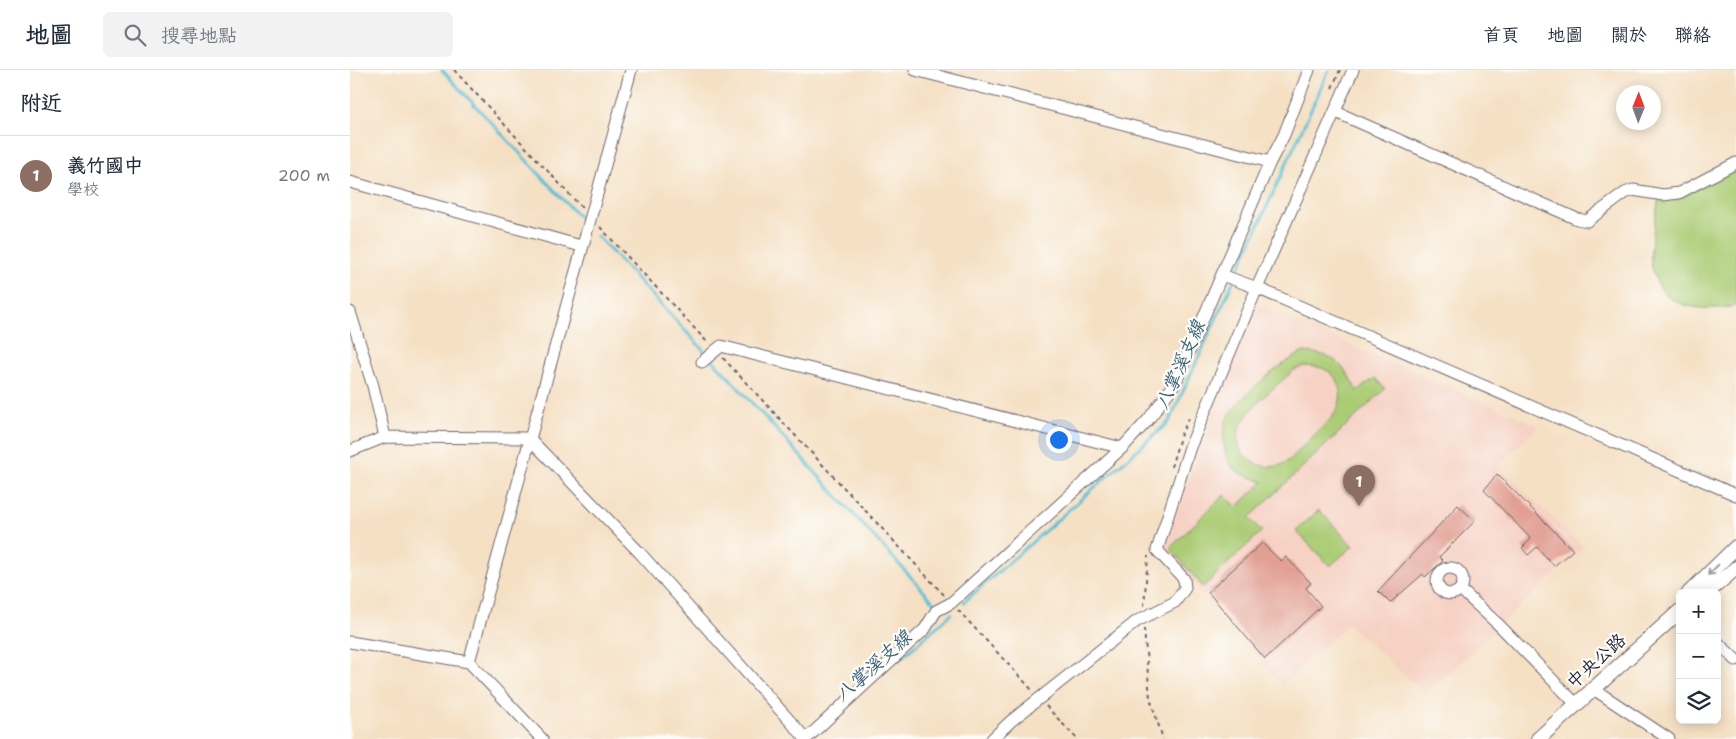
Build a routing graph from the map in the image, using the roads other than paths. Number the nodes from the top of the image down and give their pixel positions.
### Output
1 (631, 70) edge
2 (915, 70) edge
3 (1309, 70) edge
4 (1353, 70) edge
5 (1336, 112) junction
6 (1270, 162) junction
7 (1736, 163) edge
8 (350, 182) edge
9 (581, 246) junction
10 (1225, 276) junction
11 (1257, 288) junction
12 (350, 312) edge
13 (708, 356) road end
14 (385, 437) junction
15 (528, 438) junction
16 (1122, 448) junction
17 (350, 451) edge
18 (1736, 495) edge
19 (1736, 547) edge
20 (1736, 568) edge
21 (1460, 589) dead end
22 (1693, 589) edge
23 (1712, 589) edge
24 (1676, 614) edge
25 (350, 642) edge
26 (1721, 646) edge
27 (1736, 660) edge
28 (469, 662) junction
29 (1592, 688) junction
30 (1576, 704) junction
31 (542, 739) edge
32 (806, 739) edge
33 (992, 739) edge
34 (1538, 739) edge
35 (1669, 739) edge

1 - 9 street
2 - 6 street
3 - 6 street
4 - 5 street
5 - 7 street
5 - 11 street
6 - 10 street
8 - 9 street
9 - 15 street
10 - 11 street
10 - 16 street
11 - 18 street
11 - 33 street
12 - 14 street
13 - 16 street
14 - 15 street
14 - 17 street
15 - 28 street
15 - 32 street
16 - 32 street
19 -> 22 main road
20 - 23 main road
21 - 30 street
24 - 29 main road, 中央公路
25 - 28 street
26 - 27 street
28 - 31 street
29 - 30 main road, 中央公路
29 - 35 street
30 - 34 main road, 中央公路

